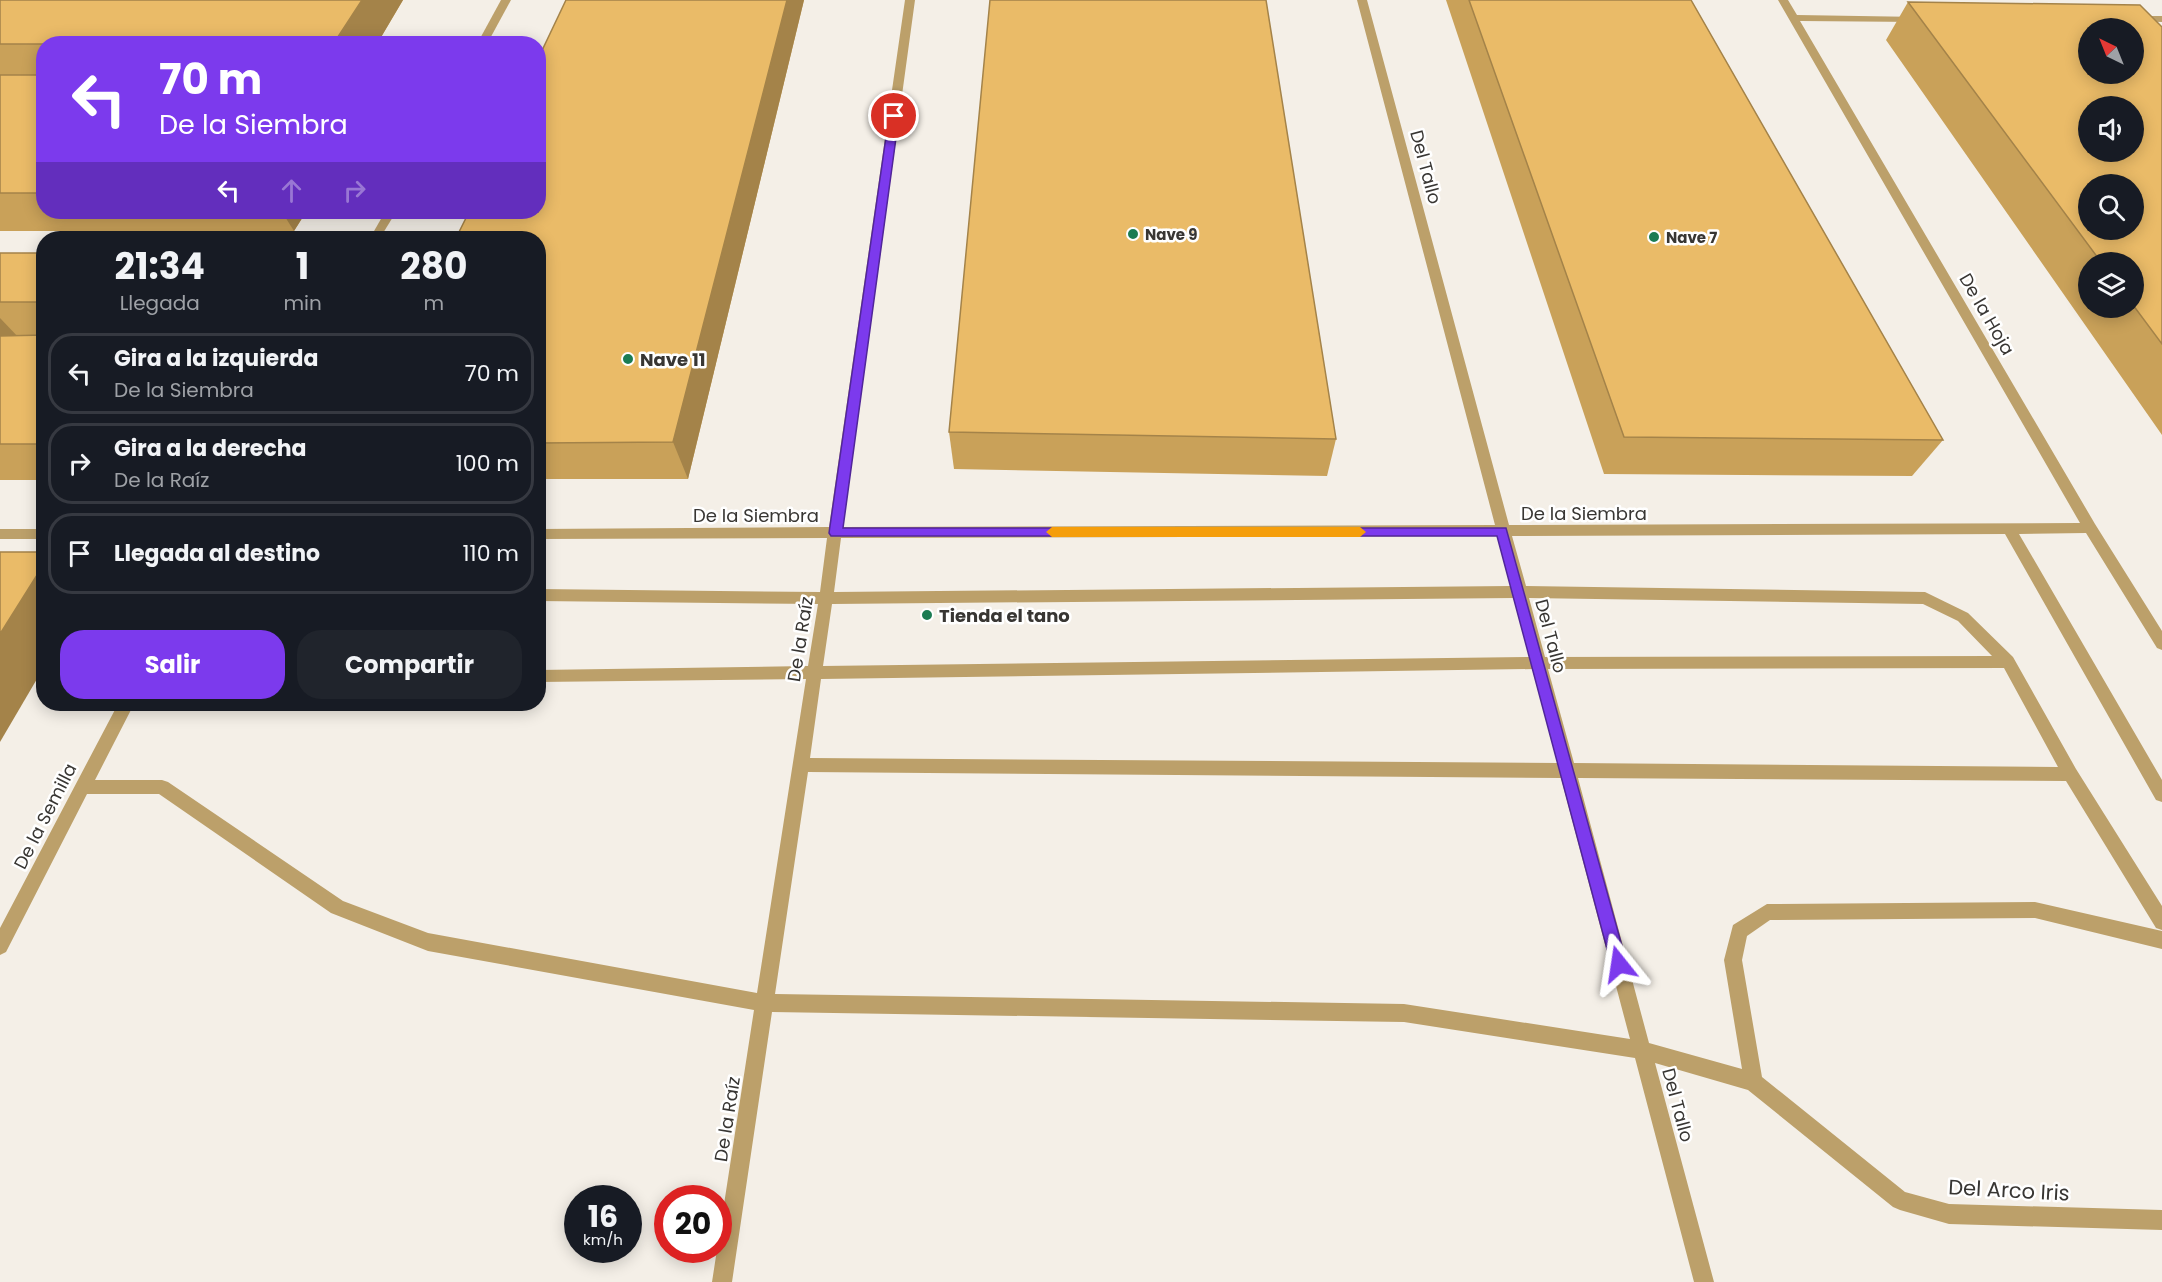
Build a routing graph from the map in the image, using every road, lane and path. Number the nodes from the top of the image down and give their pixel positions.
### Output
1 (506, 0) edge
2 (910, 0) edge
3 (1362, 0) edge
4 (1783, 0) edge
5 (1795, 18) junction
6 (1925, 19) edge
7 (2144, 19) edge
8 (2162, 19) edge
9 (486, 36) edge
10 (2009, 528) junction
11 (2090, 528) junction
12 (1502, 531) junction
13 (836, 533) junction
14 (0, 534) edge
15 (36, 534) edge
16 (546, 534) edge
17 (1518, 592) junction
18 (546, 595) edge
19 (826, 598) junction
20 (2162, 644) edge
21 (2008, 662) junction
22 (1538, 663) junction
23 (814, 674) junction
24 (546, 676) edge
25 (122, 711) edge
26 (801, 765) junction
27 (1566, 771) junction
28 (2070, 774) junction
29 (82, 787) junction
30 (2162, 795) edge
31 (2162, 922) edge
32 (2162, 940) edge
33 (0, 946) edge
34 (765, 1003) junction
35 (1643, 1050) junction
36 (1753, 1082) junction
37 (2162, 1220) edge
38 (722, 1282) edge
39 (1704, 1282) edge

1 - 9 lane
2 - 13 lane, De la Raíz
3 - 12 lane, Del Tallo
4 - 5 lane, De la Hoja
5 - 6 lane
5 - 11 lane, De la Hoja
7 - 8 lane
10 - 11 lane, De la Siembra
10 - 12 lane, De la Siembra
10 - 30 lane
11 - 20 lane, De la Hoja
12 - 13 lane, De la Siembra
12 - 17 lane, Del Tallo
13 - 16 lane, De la Siembra
13 - 19 lane, De la Raíz
14 - 15 lane
17 - 19 lane
17 - 21 lane
17 - 22 lane, Del Tallo
18 - 19 lane
19 - 23 lane, De la Raíz
21 - 22 lane
21 - 28 lane
22 - 23 lane
22 - 27 lane, Del Tallo
23 - 24 lane
23 - 26 lane, De la Raíz
25 - 29 lane, De la Semilla
26 - 27 lane
26 - 34 lane, De la Raíz
27 - 28 lane
27 - 35 lane, Del Tallo
28 - 31 lane
29 - 33 lane, De la Semilla
29 - 34 lane
32 - 36 lane
34 - 35 lane
34 - 38 lane, De la Raíz
35 - 36 lane
35 - 39 lane, Del Tallo
36 - 37 lane, Del Arco Iris

